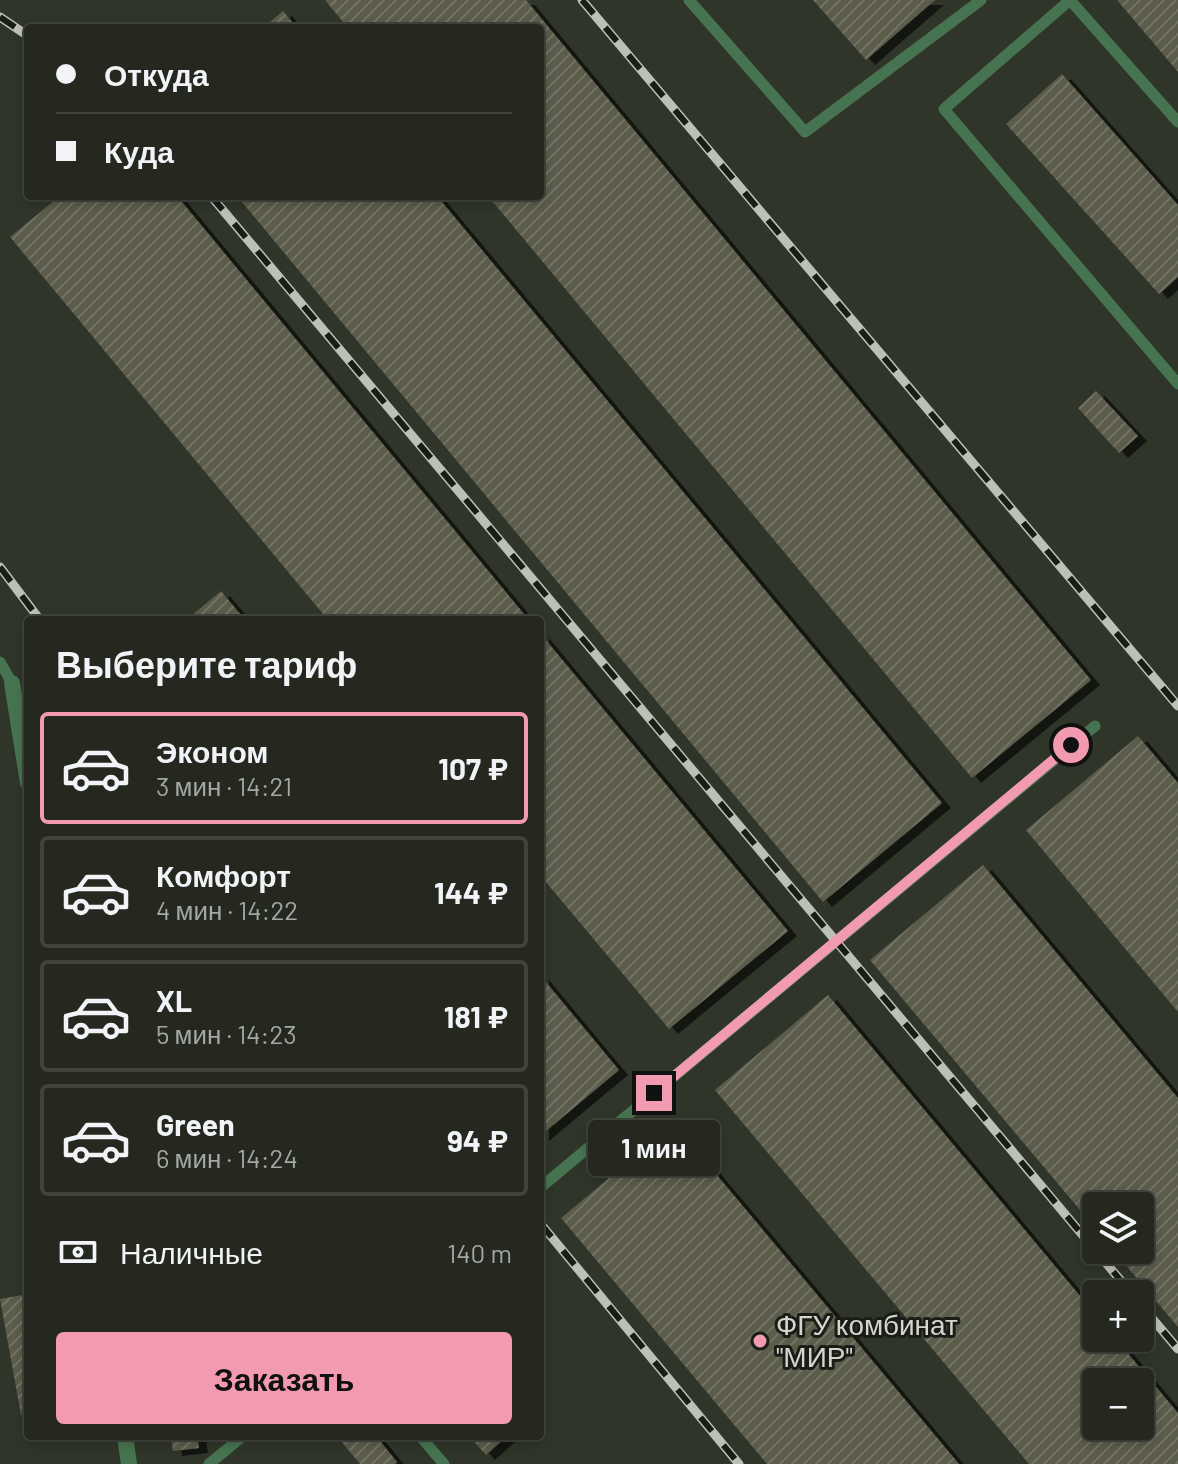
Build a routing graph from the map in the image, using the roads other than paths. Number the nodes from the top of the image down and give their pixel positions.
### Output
1 (689, 0) edge
2 (981, 0) edge
3 (1178, 122) edge
4 (1178, 384) edge
5 (0, 662) edge
6 (12, 683) joint
7 (1095, 726) dead end
8 (24, 758) edge
9 (544, 1185) edge
10 (126, 1440) edge
11 (238, 1440) edge
12 (423, 1440) edge
13 (129, 1464) edge
14 (209, 1464) edge
15 (444, 1464) edge

1 - 2 lane
3 - 4 lane
5 - 6 lane
6 - 8 street
7 - 9 lane
10 - 13 street
11 - 14 lane
12 - 15 lane

